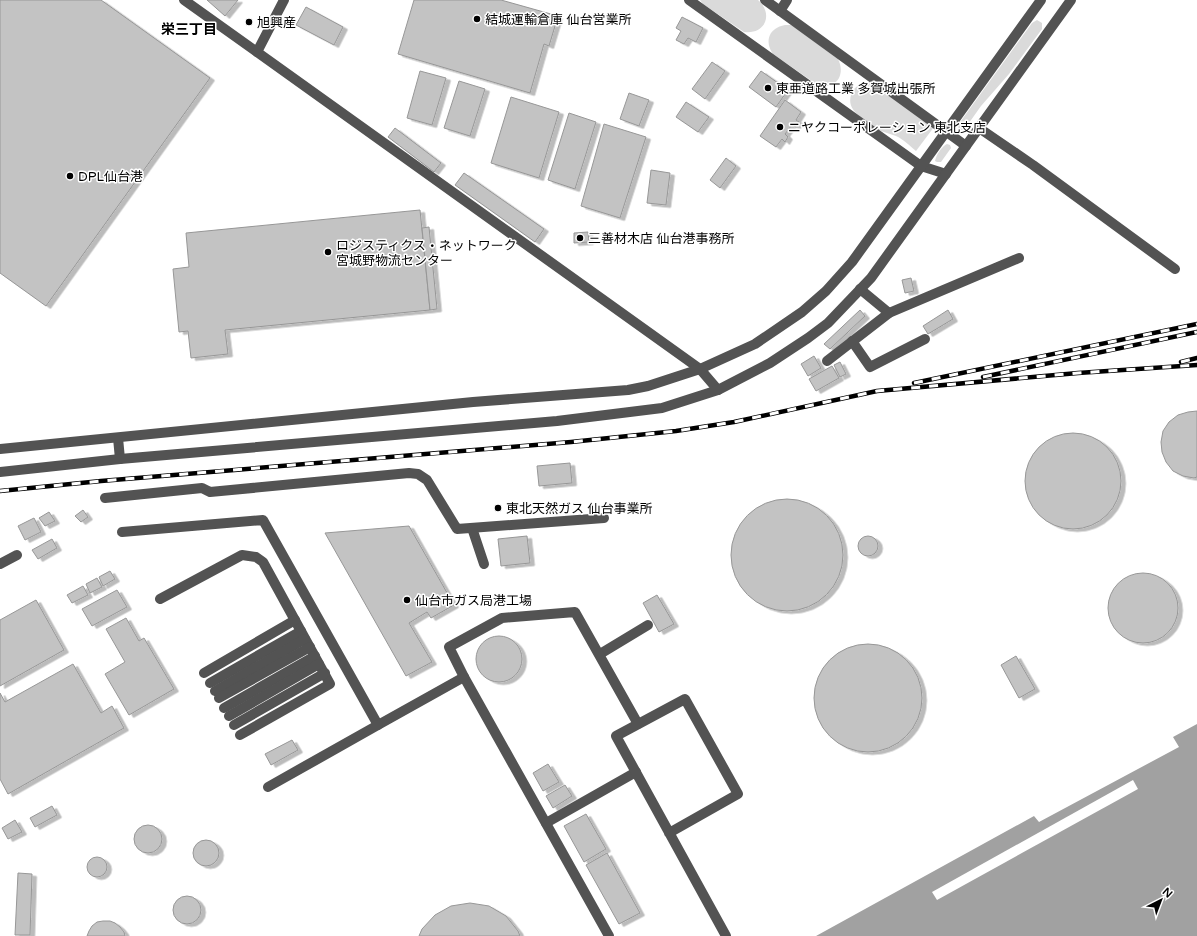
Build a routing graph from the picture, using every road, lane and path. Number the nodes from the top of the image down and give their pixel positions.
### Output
1 (184, 0) edge
2 (284, 0) edge
3 (689, 0) edge
4 (765, 0) edge
5 (787, 0) edge
6 (1041, 0) edge
7 (1071, 0) edge
8 (780, 11) junction
9 (256, 52) junction
10 (980, 128) junction
11 (946, 131) junction
12 (966, 146) junction
13 (921, 166) junction
14 (946, 174) junction
15 (1019, 258) dead end
16 (1175, 269) dead end
17 (860, 289) junction
18 (889, 313) junction
19 (925, 339) dead end
20 (852, 342) junction
21 (827, 361) dead end
22 (700, 370) junction
23 (718, 390) junction
24 (118, 438) junction
25 (0, 449) edge
26 (120, 460) junction
27 (0, 472) edge
28 (105, 498) dead end
29 (604, 518) dead end
30 (472, 528) junction
31 (122, 532) dead end
32 (17, 555) dead end
33 (0, 564) edge
34 (484, 564) dead end
35 (160, 599) dead end
36 (295, 620) junction
37 (648, 625) dead end
38 (310, 647) junction
39 (600, 654) junction
40 (204, 673) dead end
41 (325, 673) junction
42 (464, 677) junction
43 (638, 724) junction
44 (378, 725) junction
45 (240, 735) dead end
46 (636, 772) junction
47 (268, 787) dead end
48 (546, 823) junction
49 (669, 833) junction
50 (609, 936) edge
51 (726, 936) edge

1 - 9 street
2 - 9 street
3 - 13 street
4 - 8 street
5 - 8 street
6 - 11 street
7 - 10 street
8 - 11 street
9 - 22 street
10 - 12 street
10 - 16 street
11 - 12 street
11 - 13 street
12 - 14 street
13 - 14 street
13 - 22 street
14 - 17 street
15 - 18 street
17 - 18 street
17 - 23 street
18 - 20 street
19 - 20 street
20 - 21 street
22 - 23 street
22 - 24 street
23 - 26 street
24 - 25 street
24 - 26 street
26 - 27 street
28 - 30 street
29 - 30 street
30 - 34 street
31 - 44 street
32 - 33 street
35 - 36 street
36 - 38 street
36 - 40 street
37 - 39 street
38 - 38 street
38 - 41 street
38 - 41 street
39 - 42 street
39 - 43 street
41 - 45 street
42 - 44 street
42 - 48 street
43 - 46 street
43 - 49 street
44 - 47 street
46 - 48 street
46 - 49 street
48 - 50 street
49 - 51 street

